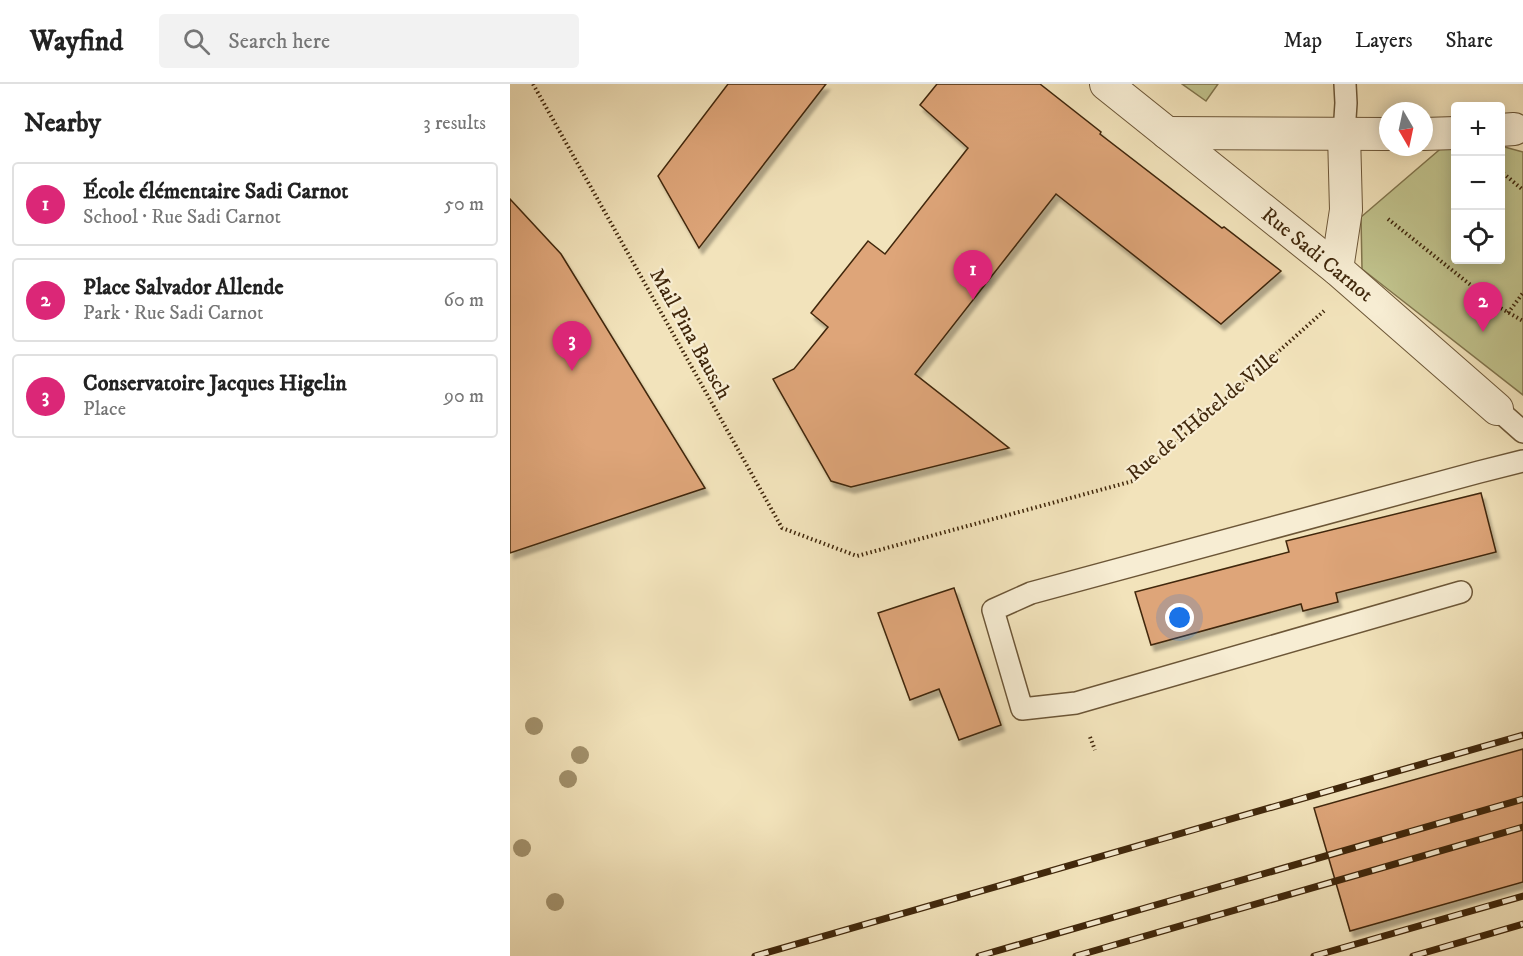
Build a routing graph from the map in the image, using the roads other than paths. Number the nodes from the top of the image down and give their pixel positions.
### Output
1 (1106, 84) edge
2 (1345, 84) edge
3 (1167, 133) junction
4 (1451, 133) edge
5 (1344, 134) junction
6 (1379, 134) edge
7 (1433, 134) edge
8 (1345, 276) junction
9 (1497, 409) joint
10 (1523, 432) edge
11 (1523, 461) edge
12 (1461, 592) dead end

1 - 3 street, Rue Sadi Carnot
2 - 5 lane
3 - 5 street
3 - 8 street, Rue Sadi Carnot
4 - 7 street
5 - 6 street
5 - 8 street
8 - 9 street, Rue Sadi Carnot
9 - 10 lane, Rue Sadi Carnot
11 - 12 lane

